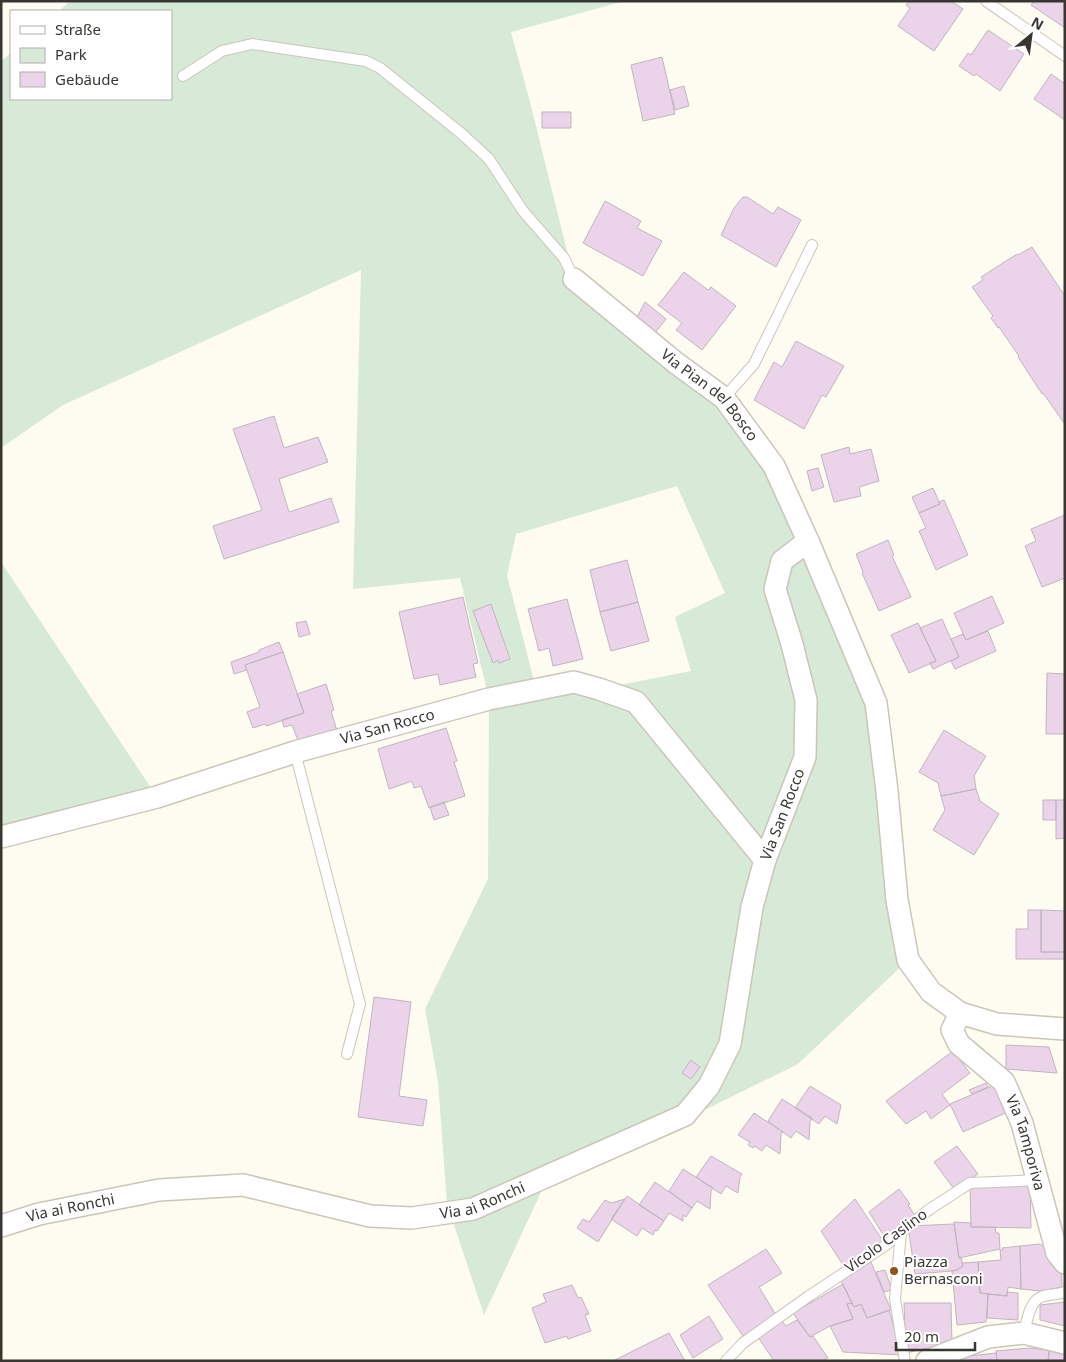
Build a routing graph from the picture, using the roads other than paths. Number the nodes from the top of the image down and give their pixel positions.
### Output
1 (986, 1) edge
2 (1065, 56) edge
3 (183, 76) dead end
4 (812, 245) dead end
5 (574, 279) joint
6 (724, 398) junction
7 (808, 540) junction
8 (295, 752) junction
9 (1, 837) edge
10 (765, 860) junction
11 (960, 1013) junction
12 (1065, 1029) edge
13 (347, 1054) dead end
14 (1038, 1180) junction
15 (1, 1226) edge
16 (901, 1232) junction
17 (1065, 1263) edge
18 (1065, 1292) edge
19 (1024, 1333) junction
20 (1065, 1343) edge
21 (938, 1359) edge
22 (726, 1361) edge
23 (905, 1361) edge

1 - 2 lane
3 - 5 lane
4 - 6 lane
5 - 6 street, Via Pian del Bosco
6 - 7 street, Via Pian del Bosco
7 - 10 street, Via San Rocco
7 - 11 street
8 - 9 street, Via San Rocco
8 - 10 street, Via San Rocco
8 - 13 lane
10 - 15 street, Via ai Ronchi
11 - 12 street
11 - 14 street, Via Tamporiva
14 - 16 lane, Vicolo Caslino
14 - 17 street, Via Tamporiva
16 - 22 lane, Vicolo Caslino
16 - 23 lane
18 - 19 lane
19 - 20 street
19 - 21 street

